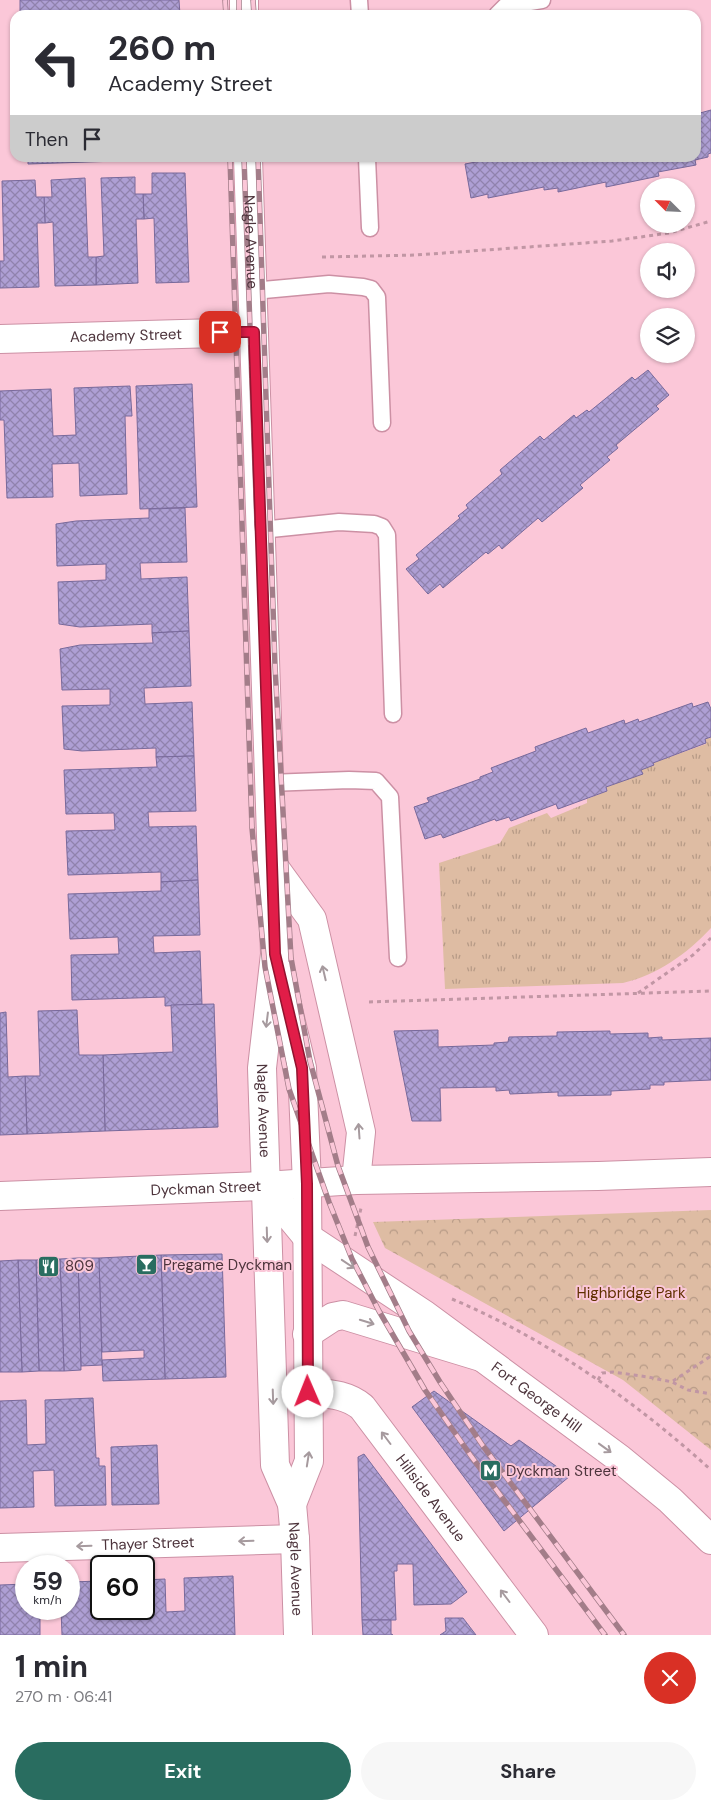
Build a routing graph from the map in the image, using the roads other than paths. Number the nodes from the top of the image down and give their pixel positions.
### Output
1 (542, 0) edge
2 (502, 10) edge
3 (248, 162) edge
4 (367, 162) edge
5 (370, 228) dead end
6 (252, 291) junction
7 (254, 332) junction
8 (0, 339) edge
9 (382, 423) dead end
10 (261, 530) junction
11 (394, 714) dead end
12 (269, 783) junction
13 (272, 864) junction
14 (275, 954) junction
15 (398, 958) dead end
16 (711, 1172) edge
17 (362, 1180) junction
18 (307, 1184) junction
19 (265, 1186) junction
20 (0, 1196) edge
21 (307, 1236) junction
22 (307, 1334) junction
23 (481, 1357) junction
24 (308, 1392) junction
25 (292, 1504) junction
26 (295, 1539) junction
27 (711, 1540) edge
28 (0, 1548) edge
29 (298, 1635) edge
30 (534, 1635) edge

1 - 2 lane
3 - 6 main road, Nagle Avenue
4 - 5 lane
6 - 7 main road, Nagle Avenue
6 - 9 lane
7 - 8 main road, Academy Street
7 - 10 main road, Nagle Avenue
10 - 11 lane
10 - 12 main road, Nagle Avenue
12 - 13 main road, Nagle Avenue
12 - 15 lane
13 - 14 main road, Nagle Avenue
17 -> 13 main road
14 - 18 main road, Nagle Avenue
14 -> 19 main road, Nagle Avenue
16 - 17 main road, Dyckman Street
17 - 18 main road, Dyckman Street
18 - 19 main road, Dyckman Street
18 - 21 main road, Nagle Avenue
19 - 20 main road, Dyckman Street
19 - 21 main road, Fort George Hill
19 -> 25 main road, Nagle Avenue
21 - 22 main road, Nagle Avenue
21 -> 23 main road, Fort George Hill
22 -> 23 main road
22 - 24 main road, Nagle Avenue
23 -> 27 main road, Fort George Hill
25 -> 24 main road, Nagle Avenue
30 -> 24 main road, Hillside Avenue
25 - 26 main road, Nagle Avenue
26 -> 28 main road, Thayer Street
26 - 29 main road, Nagle Avenue

